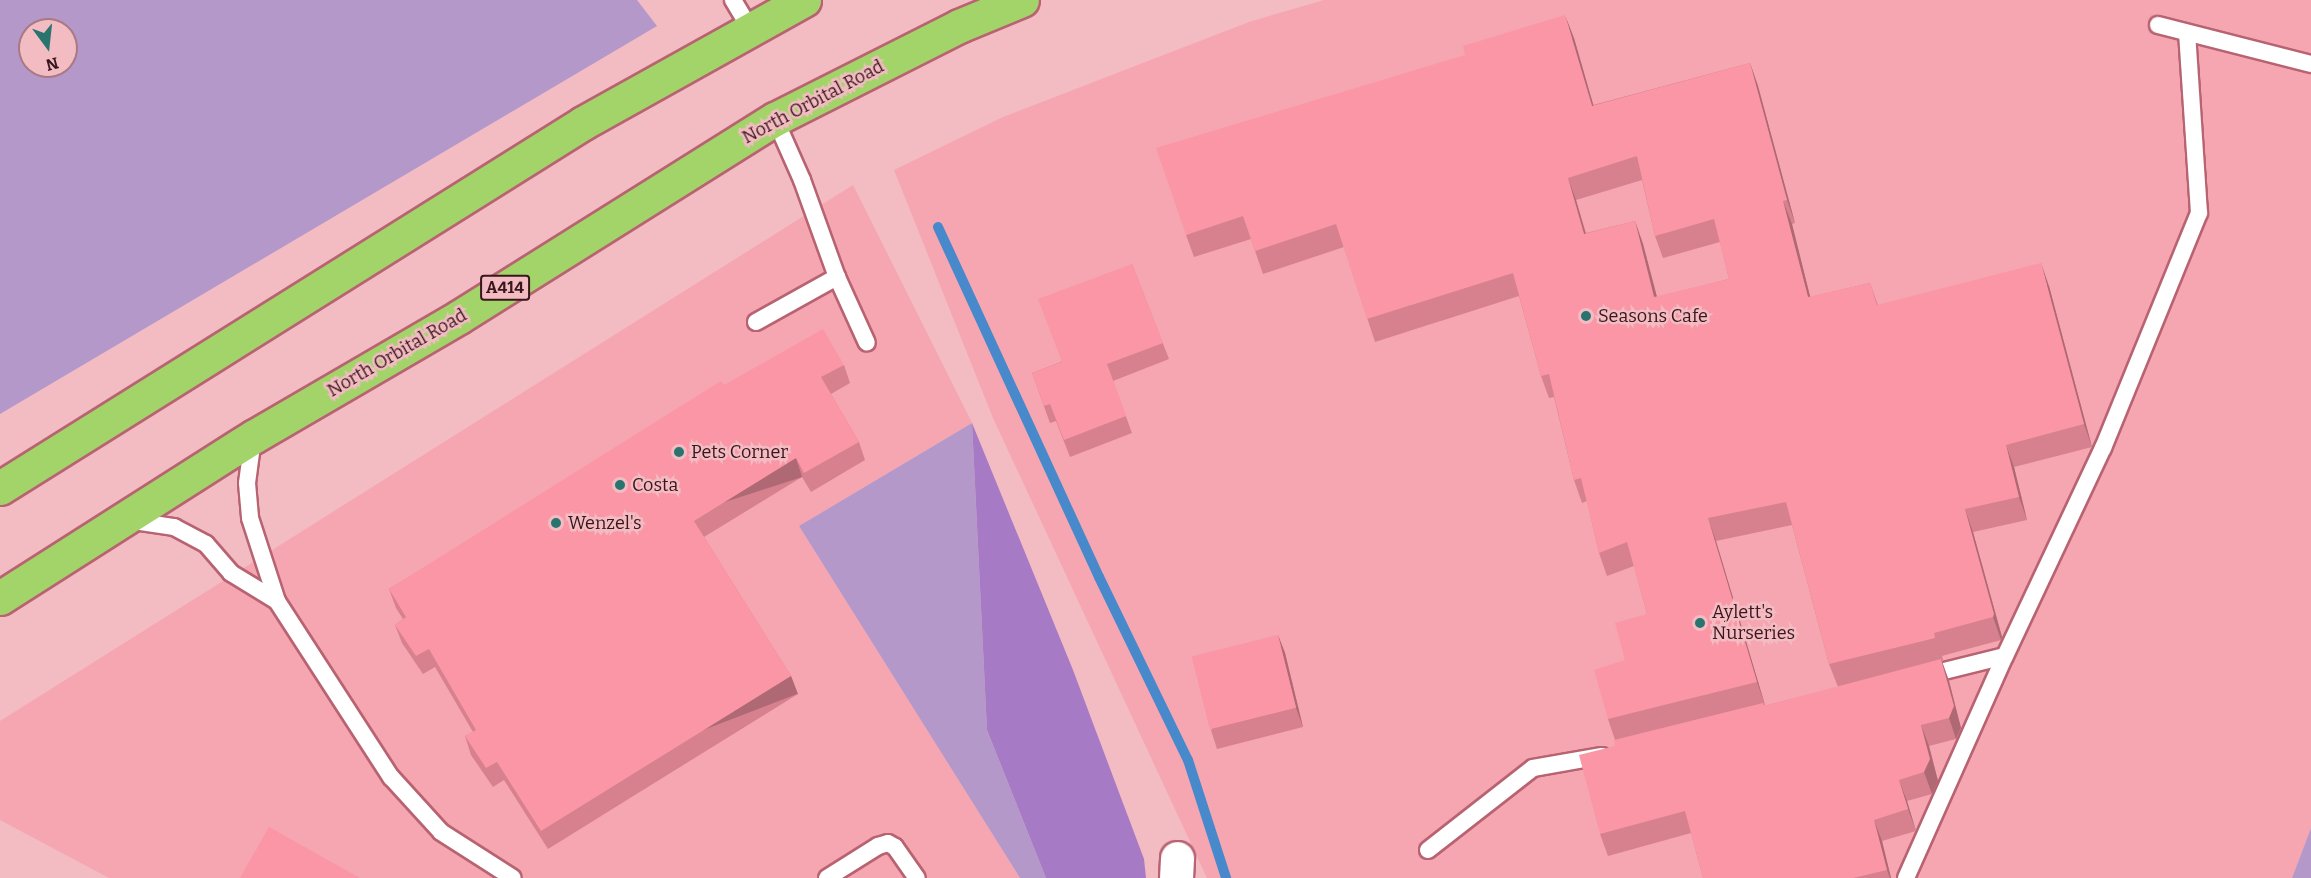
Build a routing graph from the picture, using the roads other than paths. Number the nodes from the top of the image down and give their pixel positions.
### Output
1 (733, 0) edge
2 (804, 0) edge
3 (1022, 0) edge
4 (2158, 25) dead end
5 (750, 28) junction
6 (2187, 33) junction
7 (2311, 64) edge
8 (775, 119) junction
9 (837, 277) junction
10 (756, 322) dead end
11 (867, 343) dead end
12 (253, 437) junction
13 (0, 488) edge
14 (125, 519) junction
15 (0, 598) edge
16 (277, 601) junction
17 (2005, 656) junction
18 (1912, 679) edge
19 (1621, 751) edge
20 (1428, 850) dead end
21 (513, 878) edge
22 (827, 878) edge
23 (917, 878) edge
24 (1906, 878) edge

1 - 5 lane
2 - 5 highway
3 - 8 highway, North Orbital Road / A414
4 - 6 lane
5 - 13 highway
6 - 7 lane
6 - 17 lane
8 - 9 lane
8 - 12 highway, North Orbital Road / A414
9 - 10 lane
9 - 11 lane
12 - 14 highway, North Orbital Road / A414
12 - 16 lane
14 - 15 highway, North Orbital Road / A414
14 - 16 lane
16 - 21 lane
17 - 18 lane
17 - 24 lane
19 - 20 lane
22 - 23 lane

